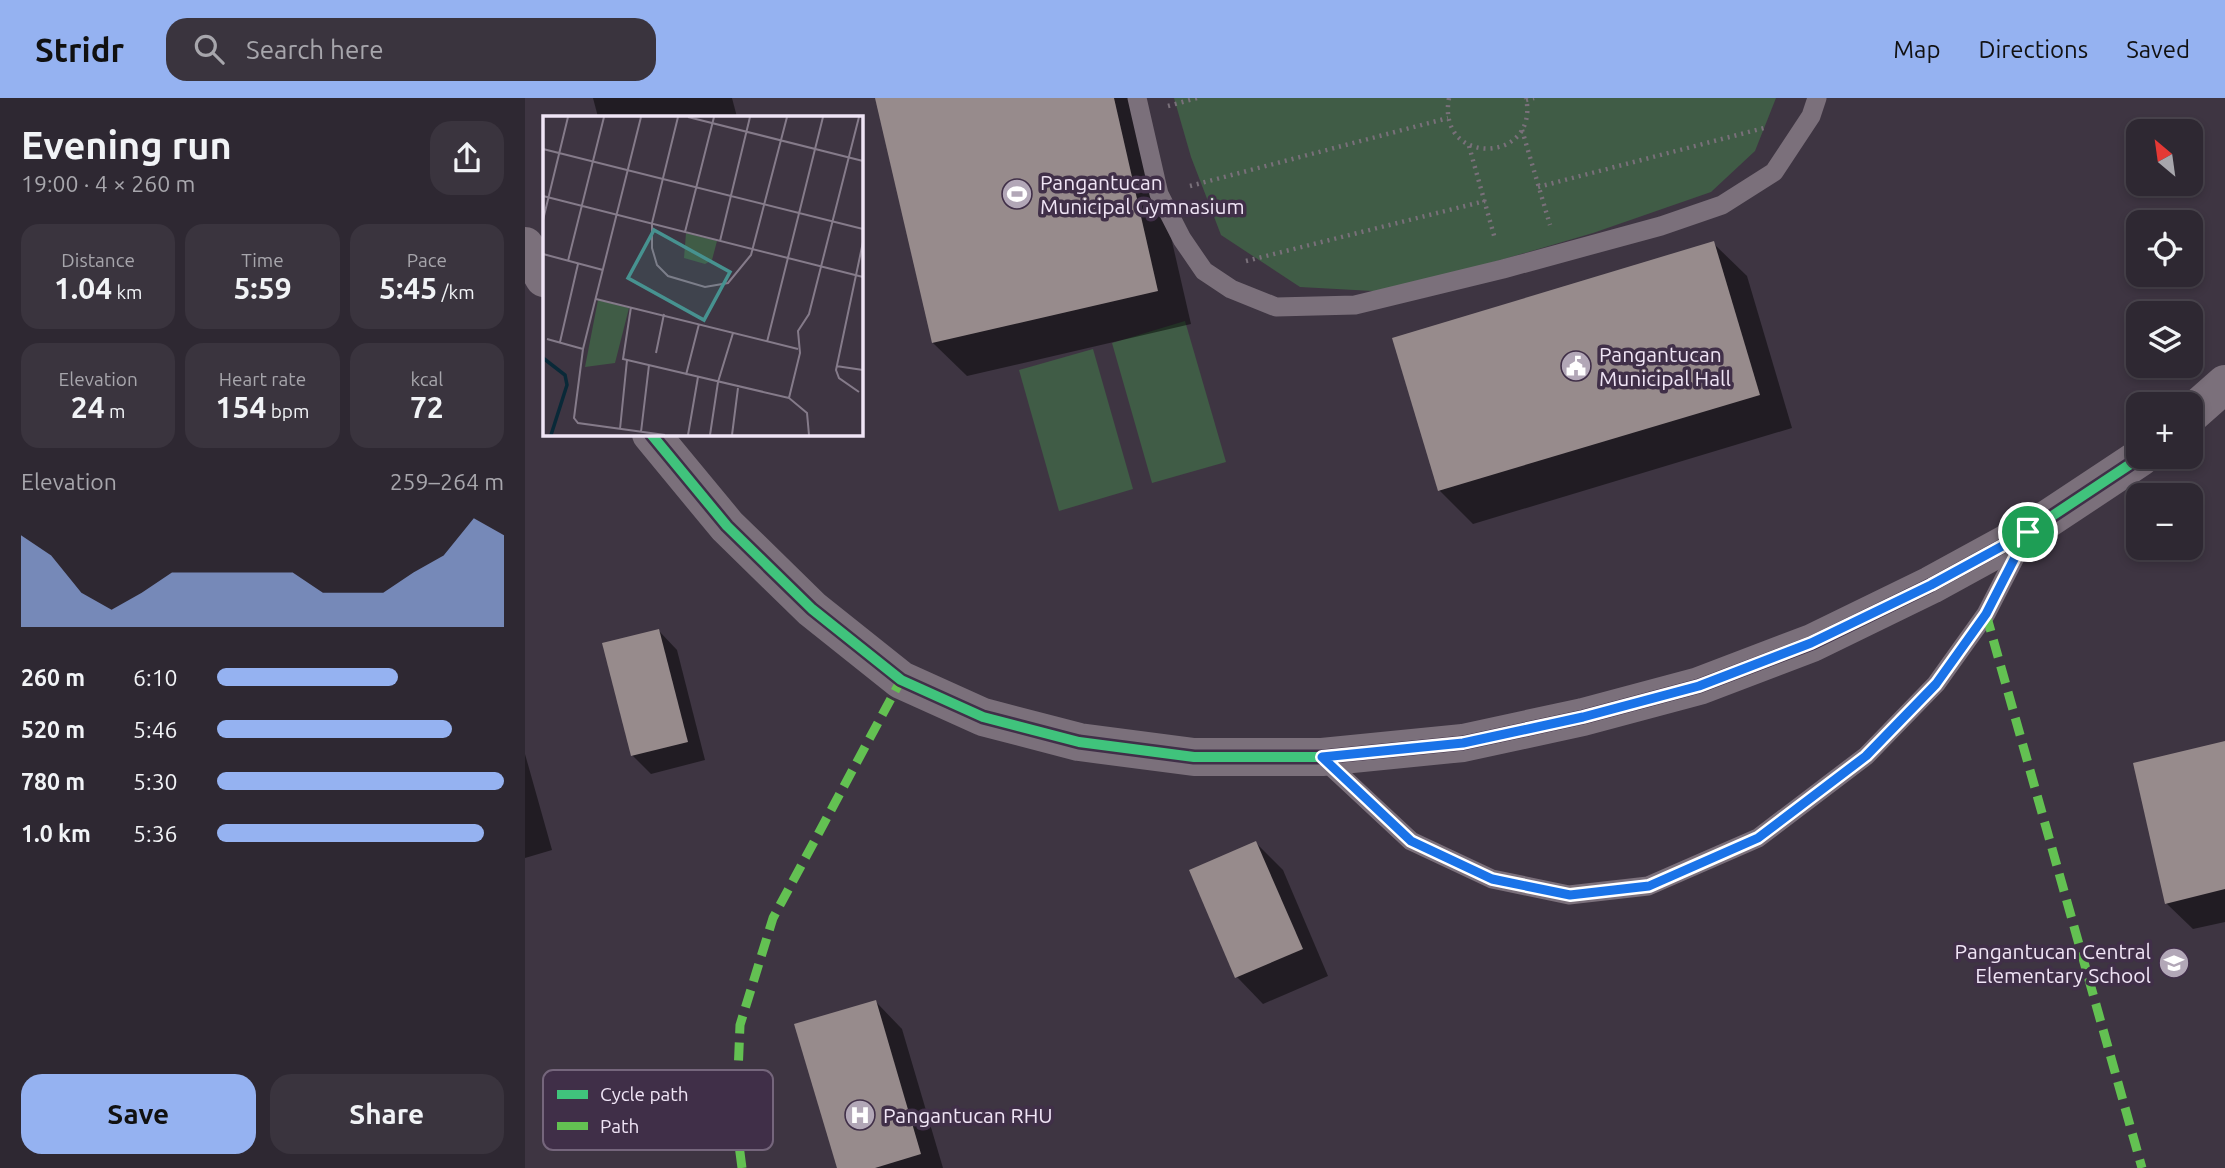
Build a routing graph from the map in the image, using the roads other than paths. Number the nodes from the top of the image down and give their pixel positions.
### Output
1 (1137, 98) edge
2 (1814, 107) edge
3 (525, 246) edge
4 (543, 276) edge
5 (2225, 384) edge
6 (2203, 403) edge
7 (653, 436) edge
8 (2126, 467) edge
9 (2028, 532) junction
10 (1322, 757) junction

1 - 2 lane
3 - 4 street
5 - 6 street
7 - 10 street
8 - 9 street
9 - 10 street
9 - 10 lane

